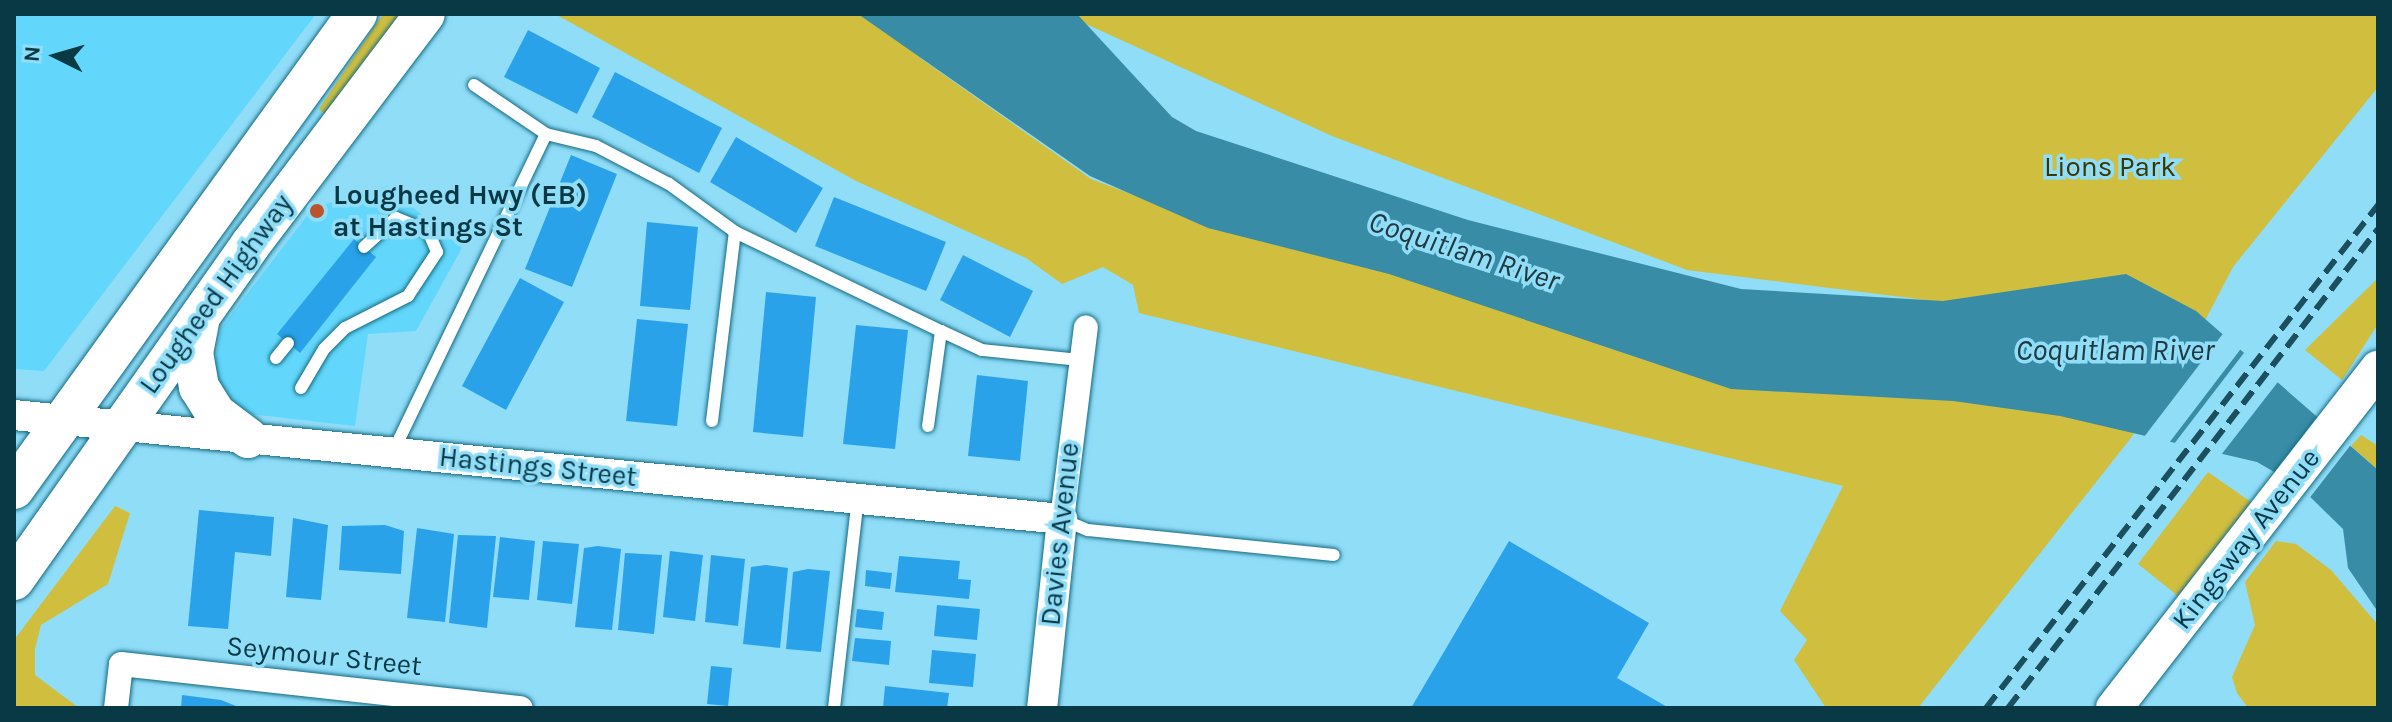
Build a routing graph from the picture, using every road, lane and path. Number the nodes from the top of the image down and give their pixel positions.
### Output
1 (357, 14) edge
2 (425, 14) edge
3 (474, 85) dead end
4 (546, 134) junction
5 (735, 232) junction
6 (364, 247) dead end
7 (202, 313) junction
8 (1086, 327) dead end
9 (941, 331) junction
10 (288, 343) dead end
11 (276, 358) dead end
12 (1078, 360) junction
13 (2368, 382) edge
14 (301, 388) dead end
15 (14, 415) edge
16 (63, 420) junction
17 (712, 421) dead end
18 (123, 426) junction
19 (928, 426) dead end
20 (248, 438) junction
21 (392, 452) junction
22 (14, 489) edge
23 (858, 498) junction
24 (1062, 519) junction
25 (1334, 555) dead end
26 (14, 580) edge
27 (116, 708) edge
28 (521, 708) edge
29 (834, 708) edge
30 (1042, 708) edge
31 (2114, 708) edge

1 - 16 main road, Lougheed Highway
2 - 7 main road, Lougheed Highway
3 - 4 lane
4 - 5 lane
4 - 21 lane
5 - 9 lane
5 - 17 lane
6 - 14 lane
7 - 18 main road, Lougheed Highway
7 - 20 main road
8 - 12 street, Davies Avenue
9 - 12 lane
9 - 19 lane
10 - 11 lane
12 - 24 street, Davies Avenue
13 - 31 main road, Kingsway Avenue
15 - 16 street, Hastings Street
16 - 18 street, Hastings Street
16 - 22 main road, Lougheed Highway
18 - 20 street, Hastings Street
18 - 26 main road, Lougheed Highway
20 - 21 street, Hastings Street
21 - 23 street, Hastings Street
23 - 24 street, Hastings Street
23 - 29 lane
24 - 25 lane
24 - 30 street, Davies Avenue
27 - 28 street, Seymour Street

